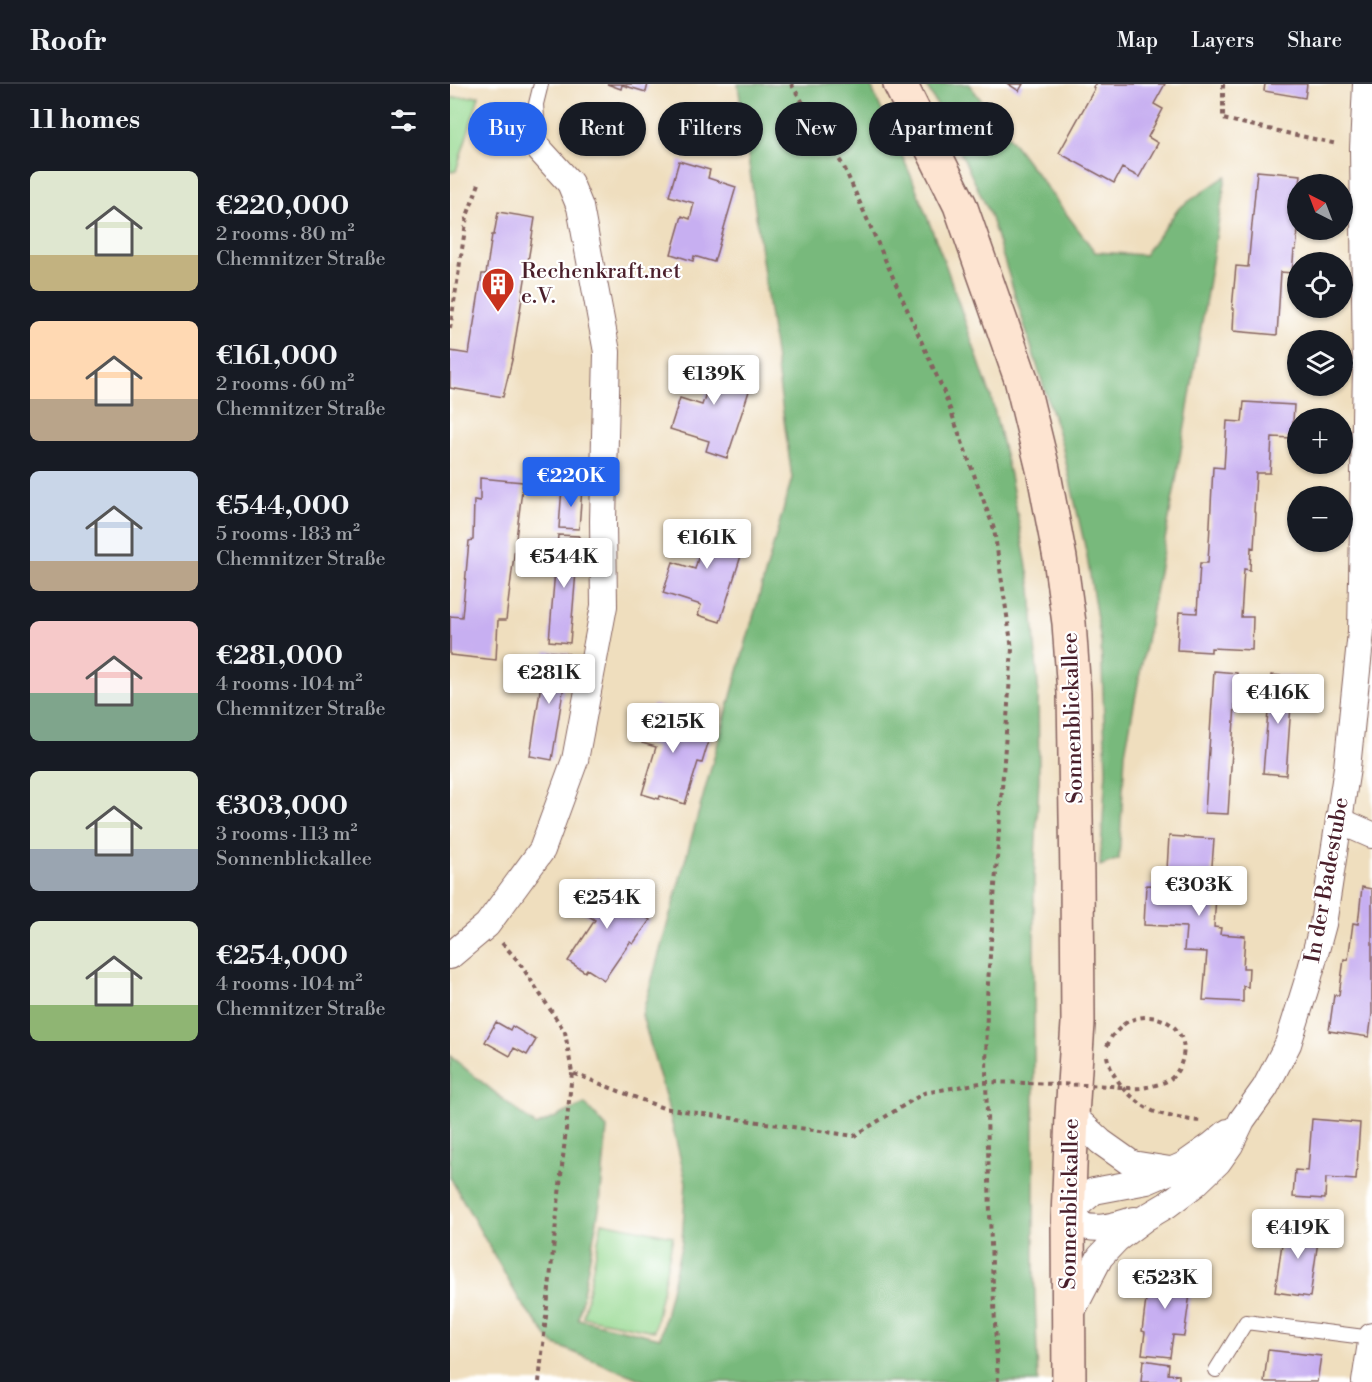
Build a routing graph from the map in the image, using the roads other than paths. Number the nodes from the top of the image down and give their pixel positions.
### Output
1 (541, 84) edge
2 (900, 84) edge
3 (1366, 84) edge
4 (536, 102) edge
5 (545, 156) edge
6 (1366, 639) edge
7 (1340, 821) junction
8 (1372, 835) edge
9 (450, 956) edge
10 (1072, 1114) junction
11 (1242, 1120) junction
12 (1171, 1170) junction
13 (1068, 1218) junction
14 (1145, 1218) junction
15 (1068, 1318) junction
16 (1372, 1337) edge
17 (1216, 1370) dead end
18 (1069, 1382) edge
19 (1365, 1382) edge

1 - 4 lane
2 - 10 main road, Sonnenblickallee
3 - 6 street, In der Badestube
5 - 9 street
6 - 7 street, In der Badestube
7 - 8 street
7 - 11 street, In der Badestube
10 - 12 street
10 - 13 main road, Sonnenblickallee
11 - 12 street, In der Badestube
11 - 14 street, In der Badestube
12 - 13 street, In der Badestube
13 - 14 street, In der Badestube
13 - 15 main road, Sonnenblickallee
14 - 15 street, In der Badestube
15 - 18 main road, Sonnenblickallee
16 - 17 lane
16 - 19 street

